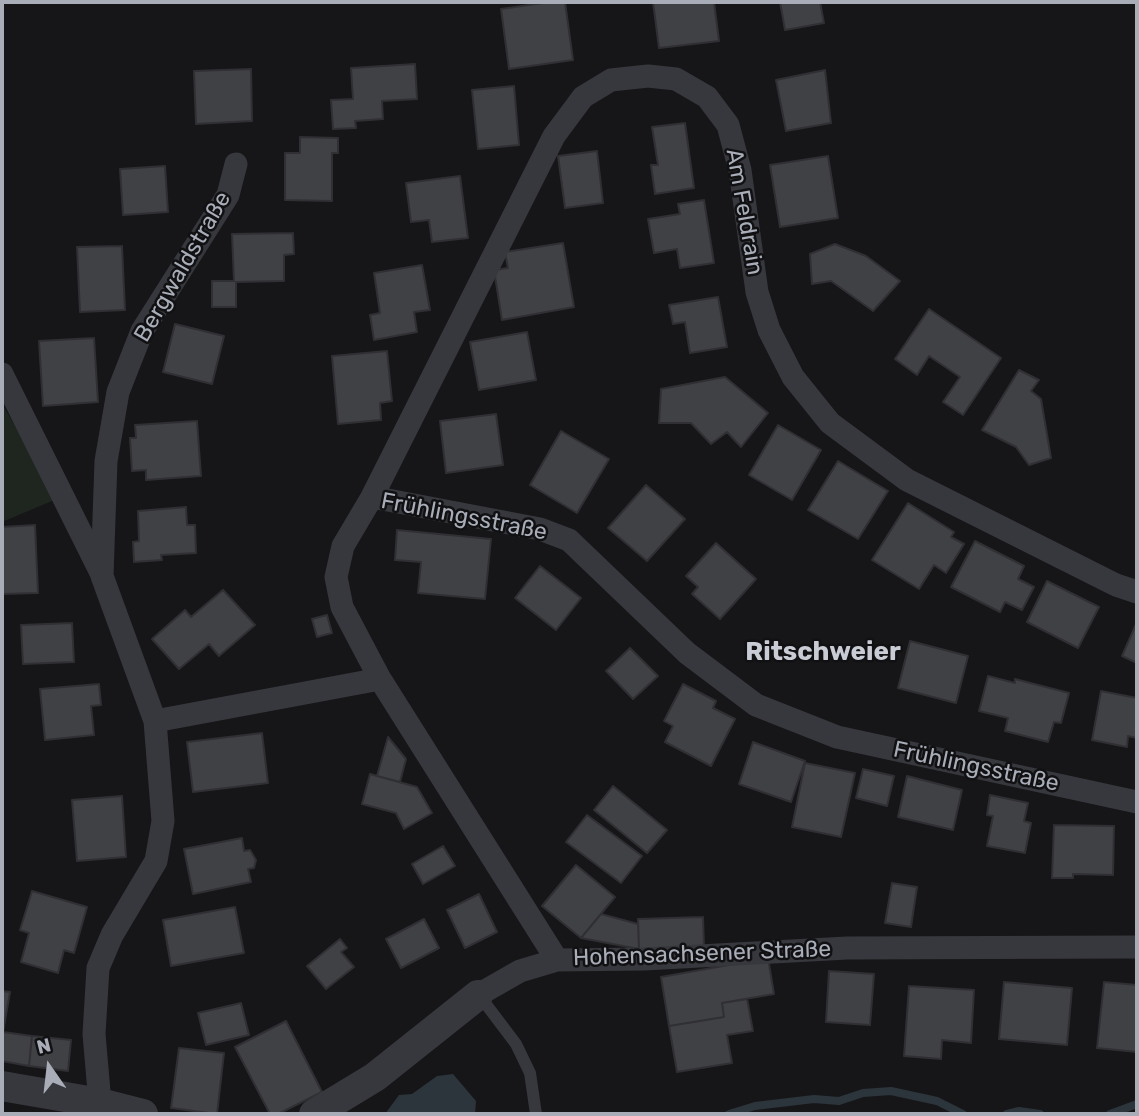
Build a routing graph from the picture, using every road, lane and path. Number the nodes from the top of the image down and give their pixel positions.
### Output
1 (236, 164) dead end
2 (2, 374) edge
3 (372, 497) junction
4 (102, 576) junction
5 (1137, 592) edge
6 (380, 679) junction
7 (155, 721) junction
8 (1137, 802) edge
9 (1137, 947) edge
10 (557, 960) junction
11 (481, 998) junction
12 (2, 1086) edge
13 (100, 1103) junction
14 (143, 1114) edge
15 (314, 1114) edge
16 (536, 1114) edge

1 - 4 street, Bergwaldstraße
2 - 4 street, Bergwaldstraße
3 - 5 street, Am Feldrain
3 - 6 street, Frühlingsstraße
3 - 8 street, Frühlingsstraße
4 - 7 street, Bergwaldstraße
6 - 7 street
6 - 10 street, Frühlingsstraße
7 - 13 street, Bergwaldstraße
9 - 10 street, Hohensachsener Straße
10 - 11 street, Hohensachsener Straße
11 - 15 street, Hohensachsener Straße
11 - 16 lane
12 - 13 street
13 - 14 street

